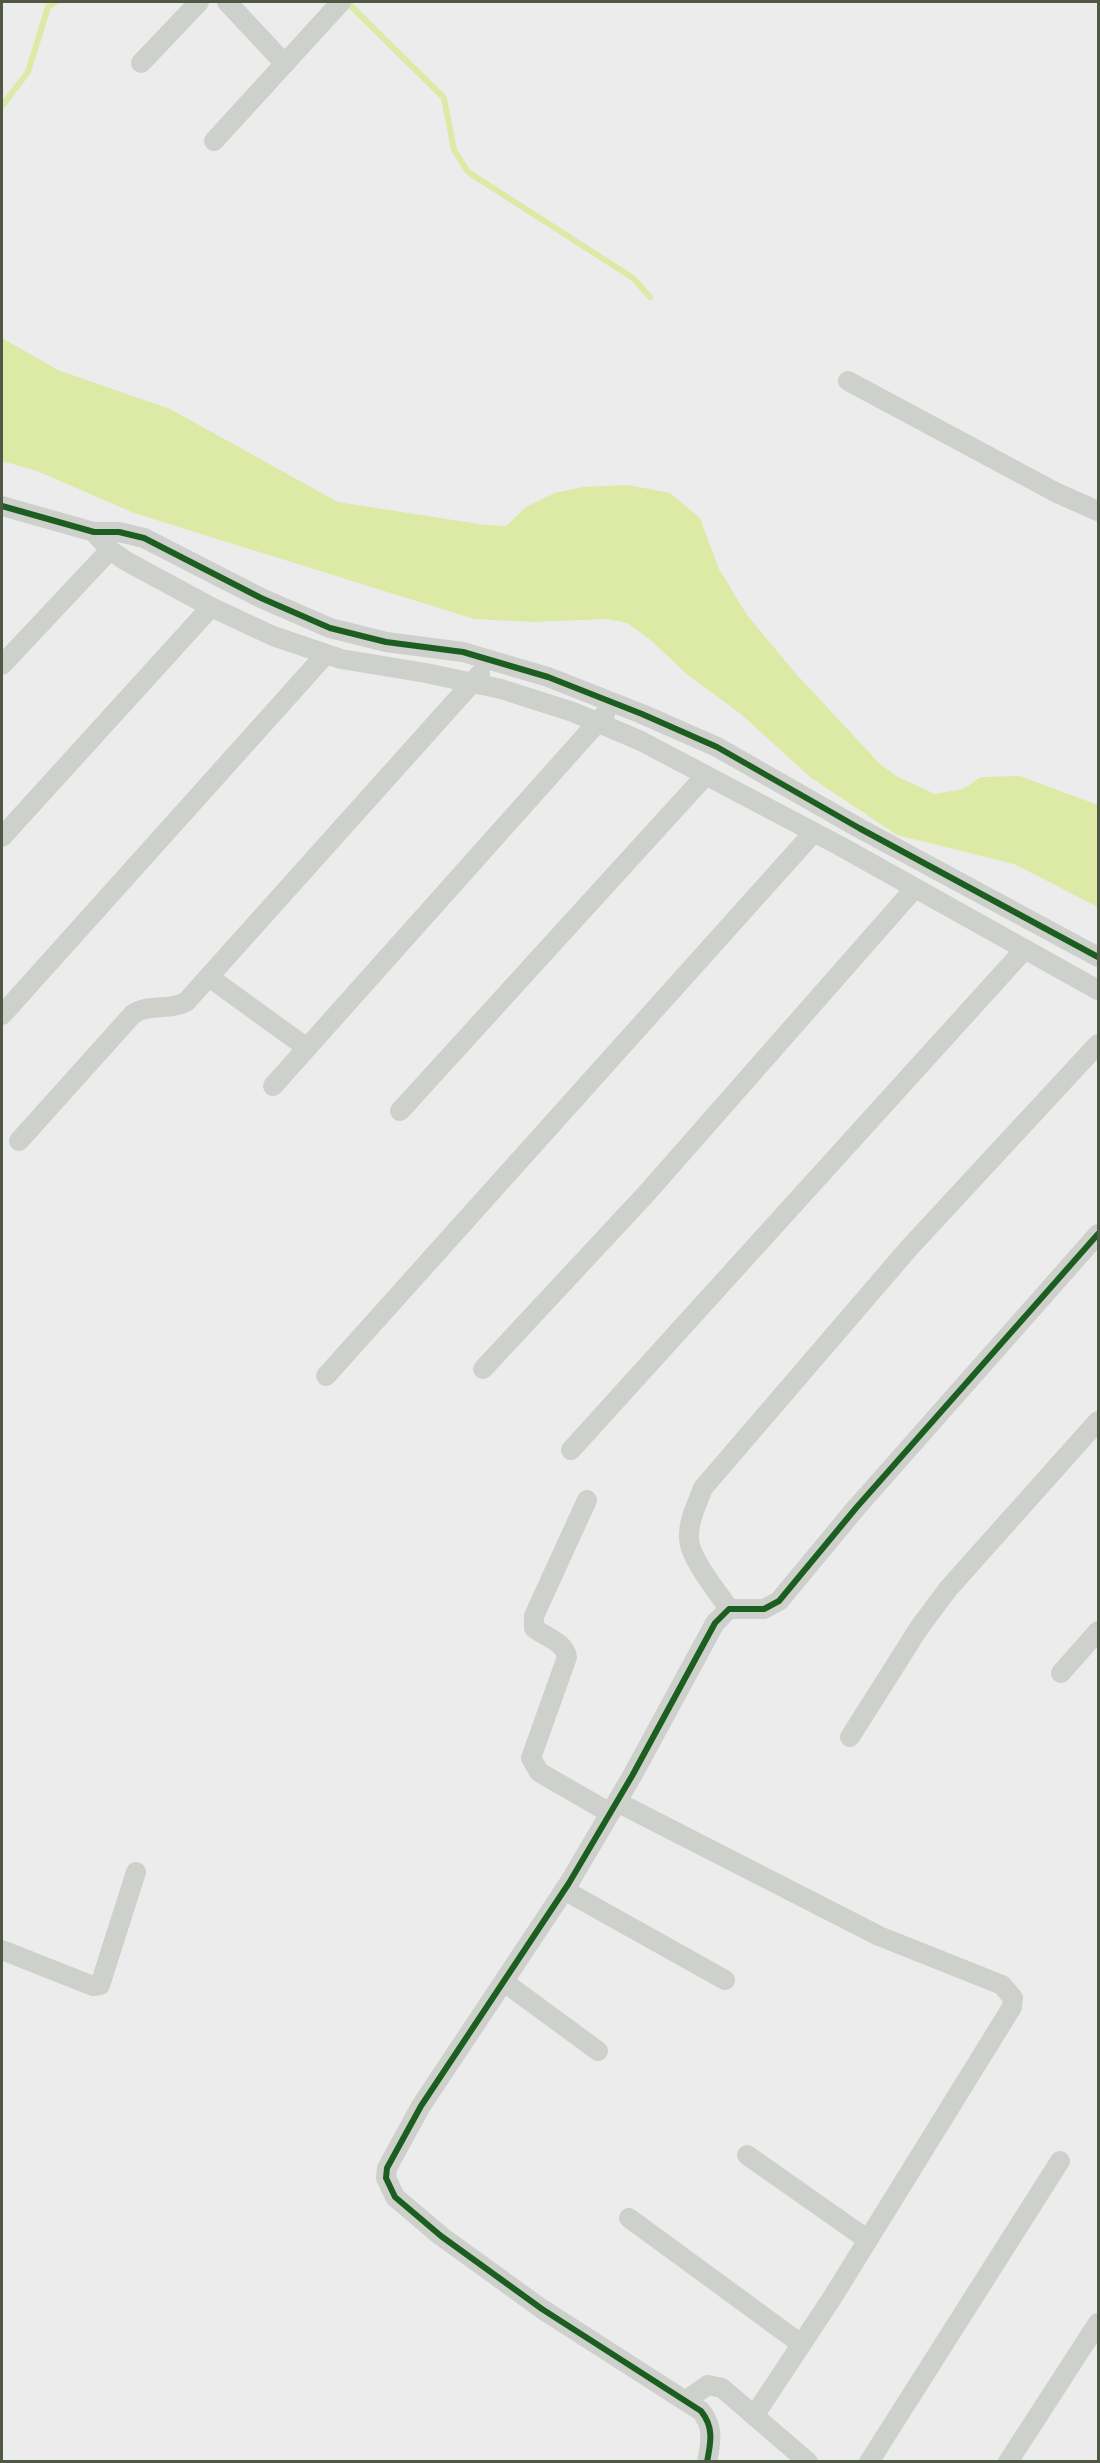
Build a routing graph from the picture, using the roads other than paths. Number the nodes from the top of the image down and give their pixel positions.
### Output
1 (199, 2) edge
2 (227, 2) edge
3 (340, 3) edge
4 (141, 63) dead end
5 (285, 64) junction
6 (214, 141) dead end
7 (848, 381) dead end
8 (2, 506) edge
9 (1098, 511) edge
10 (94, 532) junction
11 (110, 550) junction
12 (210, 607) junction
13 (326, 654) junction
14 (491, 660) junction
15 (2, 665) edge
16 (472, 682) junction
17 (615, 703) junction
18 (598, 723) junction
19 (706, 775) junction
20 (814, 832) junction
21 (2, 837) edge
22 (915, 888) junction
23 (1025, 949) junction
24 (1098, 957) edge
25 (208, 977) junction
26 (1098, 990) edge
27 (2, 1015) edge
28 (1098, 1044) edge
29 (307, 1048) junction
30 (273, 1086) dead end
31 (400, 1112) dead end
32 (19, 1141) dead end
33 (1098, 1234) edge
34 (483, 1370) dead end
35 (326, 1376) dead end
36 (1098, 1421) edge
37 (571, 1450) dead end
38 (587, 1500) dead end
39 (729, 1609) junction
40 (1098, 1631) edge
41 (1061, 1673) dead end
42 (850, 1737) dead end
43 (614, 1808) junction
44 (136, 1872) dead end
45 (564, 1890) junction
46 (2, 1950) edge
47 (725, 1980) dead end
48 (504, 1982) junction
49 (598, 2051) dead end
50 (747, 2155) dead end
51 (1060, 2161) dead end
52 (629, 2218) dead end
53 (868, 2240) junction
54 (1098, 2323) edge
55 (801, 2344) junction
56 (685, 2401) junction
57 (754, 2416) junction
58 (707, 2462) edge
59 (808, 2462) edge
60 (869, 2462) edge
61 (1008, 2462) edge

1 - 4 street
2 - 5 street
3 - 5 street
5 - 6 street
7 - 9 street
8 - 10 street
10 - 11 street
10 - 14 street
11 - 12 street
11 - 15 street
12 - 13 street
12 - 21 street
13 - 16 street
13 - 27 street
14 - 16 street
14 - 17 street
16 - 18 street
16 - 25 street
17 - 18 street
17 - 24 street
18 - 19 street
18 - 29 street
19 - 20 street
19 - 31 street
20 - 22 street
20 - 35 street
22 - 23 street
22 - 34 street
23 - 26 street
23 - 37 street
25 - 29 street
25 - 32 street
28 - 39 street
29 - 30 street
33 - 39 street
36 - 42 street
38 - 43 street
39 - 43 street
40 - 41 street
43 - 45 street
43 - 53 street
44 - 46 street
45 - 47 street
45 - 48 street
48 - 49 street
48 - 56 street
50 - 53 street
51 - 60 street
52 - 55 street
53 - 55 street
54 - 61 street
55 - 57 street
56 - 57 street
56 - 58 street
57 - 59 street

